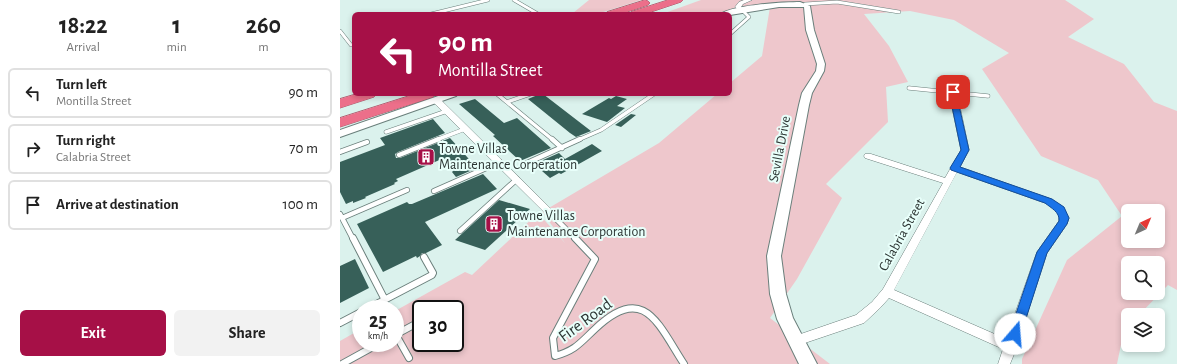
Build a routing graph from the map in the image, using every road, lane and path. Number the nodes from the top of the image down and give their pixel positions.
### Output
1 (488, 0) edge
2 (514, 0) edge
3 (653, 0) edge
4 (678, 0) edge
5 (688, 0) edge
6 (753, 2) edge
7 (805, 4) junction
8 (742, 10) junction
9 (439, 12) edge
10 (535, 12) edge
11 (617, 12) edge
12 (641, 12) edge
13 (655, 12) edge
14 (732, 12) edge
15 (899, 12) dead end
16 (340, 31) edge
17 (732, 32) edge
18 (351, 46) dead end
19 (909, 88) dead end
20 (352, 89) edge
21 (340, 92) edge
22 (953, 92) junction
23 (363, 96) edge
24 (392, 96) edge
25 (500, 96) edge
26 (524, 96) edge
27 (651, 96) edge
28 (988, 96) dead end
29 (432, 97) edge
30 (507, 102) junction
31 (340, 104) edge
32 (447, 112) junction
33 (340, 114) edge
34 (340, 123) edge
35 (466, 130) junction
36 (386, 132) dead end
37 (340, 134) edge
38 (367, 142) dead end
39 (562, 148) junction
40 (340, 152) edge
41 (399, 155) dead end
42 (868, 156) dead end
43 (500, 162) junction
44 (527, 163) dead end
45 (954, 168) junction
46 (517, 179) junction
47 (948, 181) junction
48 (407, 190) dead end
49 (434, 191) dead end
50 (547, 210) joint
51 (341, 219) edge
52 (460, 231) dead end
53 (424, 257) dead end
54 (887, 292) junction
55 (385, 300) joint
56 (352, 317) edge
57 (340, 323) edge
58 (796, 341) junction
59 (1011, 347) junction
60 (404, 350) edge
61 (364, 352) edge
62 (409, 358) dead end
63 (342, 364) edge
64 (684, 364) edge
65 (808, 364) edge
66 (1004, 364) edge

1 - 9 lane
2 - 10 lane
3 - 11 highway
4 - 12 highway
5 - 13 highway
6 - 7 street
6 - 8 street
7 - 15 lane
7 - 58 street, Sevilla Drive
8 - 14 street
8 - 17 lane
16 - 18 lane
19 - 22 lane
20 - 21 highway
22 - 28 lane
22 - 45 street, Calabria Street
23 - 31 highway
24 - 33 highway
25 - 30 lane
26 - 30 lane
27 - 39 lane
29 - 32 street
29 - 34 highway
29 - 37 street
30 - 39 lane
32 - 35 street
32 - 36 lane
35 - 41 lane
35 - 43 street
38 - 40 lane
39 - 44 lane
42 - 47 street
43 - 46 street
43 - 49 lane
45 - 47 street, Calabria Street
45 - 59 street
46 - 50 street
46 - 52 lane
47 - 54 street, Calabria Street
48 - 51 lane
50 - 64 lane, Fire Road
51 - 55 lane
53 - 55 lane
54 - 58 street, Calabria Street
54 - 59 street
56 - 57 lane
58 - 65 street, Sevilla Drive
59 - 66 street
60 - 62 lane
61 - 63 lane

